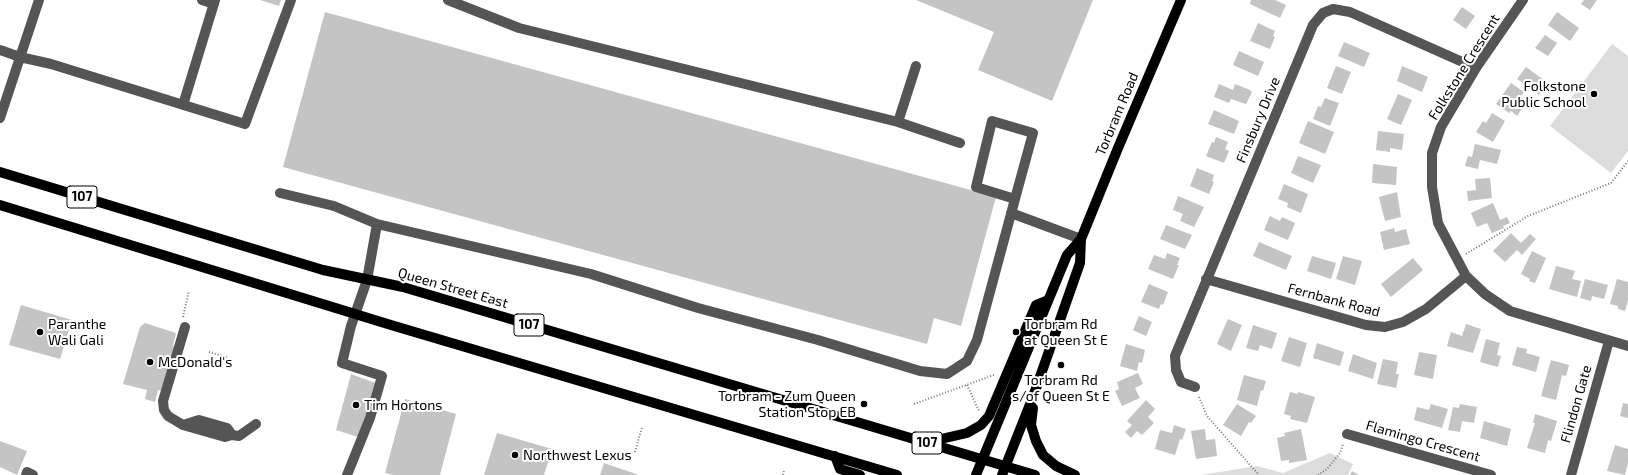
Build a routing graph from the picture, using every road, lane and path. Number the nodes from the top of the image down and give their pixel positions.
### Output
1 (39, 0) edge
2 (202, 0) edge
3 (291, 0) edge
4 (448, 0) edge
5 (1181, 0) edge
6 (1524, 0) edge
7 (214, 2) edge
8 (0, 50) edge
9 (20, 57) junction
10 (916, 66) dead end
11 (1476, 68) junction
12 (183, 105) junction
13 (0, 118) edge
14 (898, 122) junction
15 (960, 143) dead end
16 (1628, 161) edge
17 (0, 172) edge
18 (280, 193) dead end
19 (1015, 199) junction
20 (0, 205) edge
21 (1011, 213) junction
22 (377, 224) junction
23 (1081, 239) junction
24 (1457, 260) junction
25 (1466, 276) junction
26 (1206, 279) junction
27 (367, 280) junction
28 (189, 291) dead end
29 (1048, 300) junction
30 (356, 314) junction
31 (184, 322) joint
32 (1609, 341) junction
33 (1052, 342) junction
34 (1628, 346) edge
35 (209, 352) dead end
36 (227, 357) dead end
37 (994, 375) dead end
38 (967, 385) junction
39 (1195, 387) joint
40 (914, 404) dead end
41 (979, 412) dead end
42 (256, 424) dead end
43 (642, 427) dead end
44 (872, 427) junction
45 (1347, 434) joint
46 (635, 452) dead end
47 (834, 456) junction
48 (982, 460) junction
49 (784, 470) dead end
50 (1003, 471) edge
51 (26, 475) edge
52 (33, 475) edge
53 (347, 475) edge
54 (783, 475) edge
55 (860, 475) edge
56 (897, 475) edge
57 (976, 475) edge
58 (1036, 475) edge
59 (1075, 475) edge
60 (1259, 475) edge
61 (1318, 475) edge
62 (1491, 475) edge
63 (1571, 475) edge

1 - 9 street
2 - 7 street
3 - 12 street
4 - 14 street
5 - 23 main road, Torbram Road
6 - 11 street, Folkstone Crescent
7 - 12 street
8 - 9 street
9 - 12 street
9 - 13 street
10 - 14 street
11 - 24 street, Folkstone Crescent
11 - 26 street, Finsbury Drive
14 - 15 street
16 - 24 path
17 - 27 main road, Queen Street East / 107
18 - 22 street
19 - 19 street
19 - 21 street
20 - 30 main road, 107
21 - 22 street
21 - 23 street
22 - 27 street
23 - 29 main road, Torbram Road
23 - 33 main road, Torbram Road
24 - 25 street, Folkstone Crescent
25 - 26 street, Fernbank Road
25 - 32 street, Folkstone Crescent
26 - 39 street, Finsbury Drive
27 - 30 street
27 - 44 main road, Queen Street East / 107
28 - 31 path
29 - 44 main road
29 - 48 main road, Torbram Road
30 - 47 main road, 107
30 - 53 street
31 - 42 street
32 - 34 street, Folkstone Crescent
32 - 63 street, Flindon Gate
33 - 50 main road, Torbram Road
33 - 59 main road
35 - 36 path
37 - 38 path
38 - 40 path
38 - 41 path
39 - 60 path
43 - 46 path
44 - 48 main road, Queen Street East / 107
45 - 61 path
45 - 62 street, Flamingo Crescent
47 - 55 main road
47 - 56 main road, 107
48 - 50 main road, Queen Street East / 107
48 - 57 main road, Torbram Road
49 - 54 path
50 - 58 main road, Queen Street East / 107
51 - 52 street

